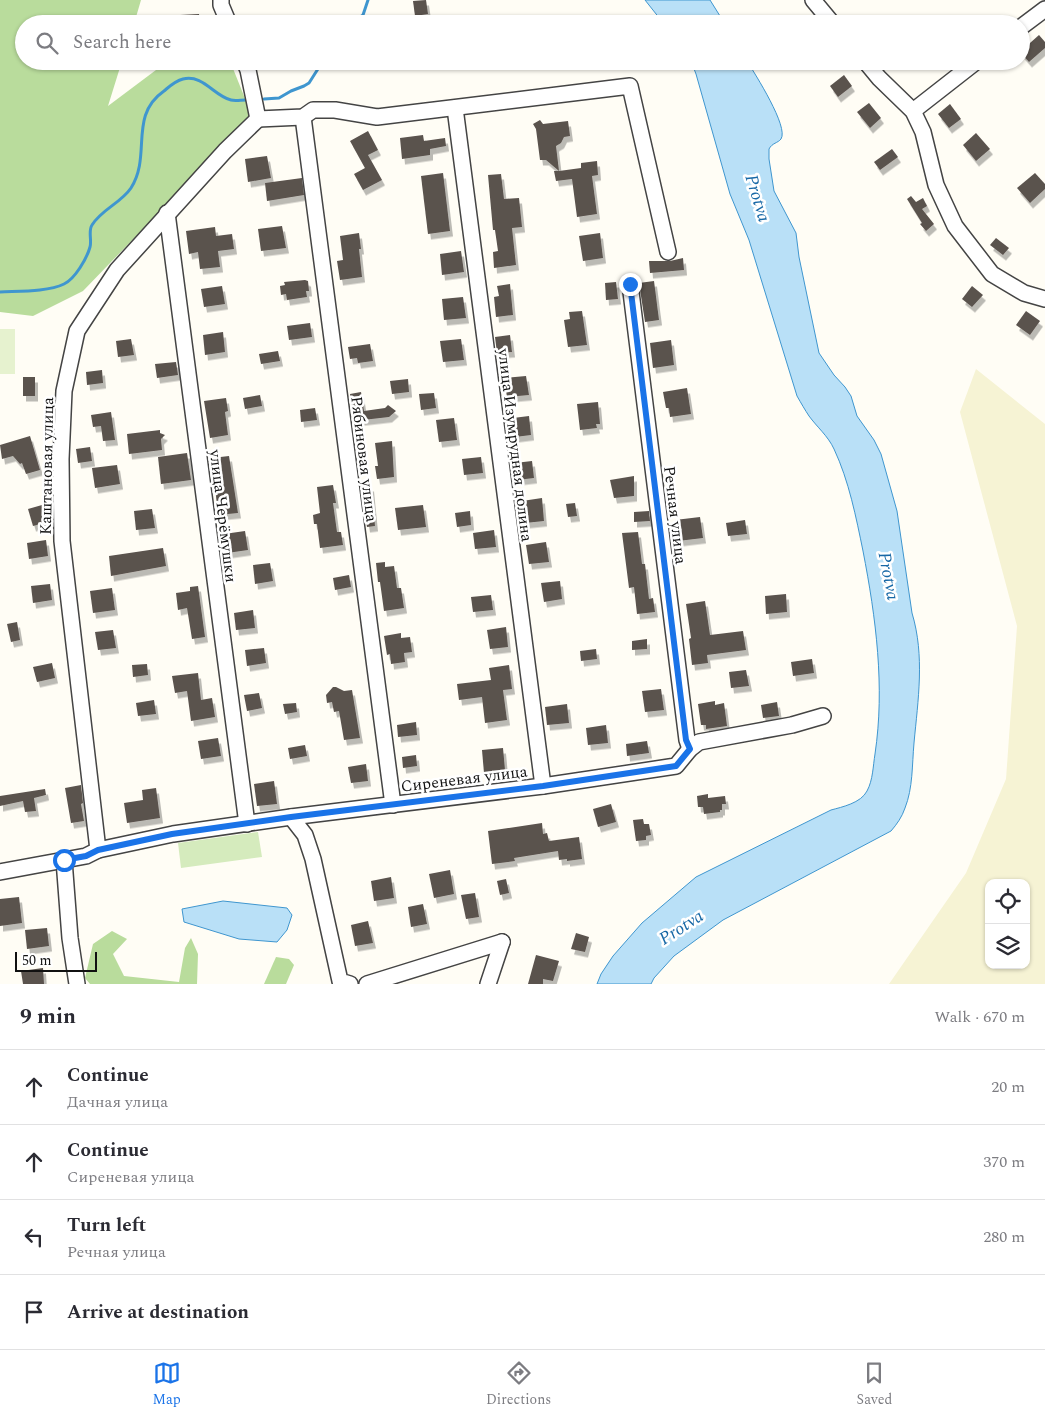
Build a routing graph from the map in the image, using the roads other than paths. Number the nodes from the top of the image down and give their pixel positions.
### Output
1 (221, 0) edge
2 (813, 0) edge
3 (1045, 9) edge
4 (224, 15) edge
5 (826, 15) edge
6 (1030, 20) edge
7 (248, 70) edge
8 (872, 70) edge
9 (965, 70) edge
10 (455, 108) junction
11 (913, 111) junction
12 (303, 117) junction
13 (258, 119) junction
14 (167, 213) junction
15 (668, 252) dead end
16 (630, 284) dead end
17 (1045, 299) edge
18 (823, 716) dead end
19 (690, 749) junction
20 (543, 786) junction
21 (393, 805) junction
22 (291, 817) junction
23 (247, 824) junction
24 (98, 850) junction
25 (64, 860) junction
26 (0, 872) edge
27 (77, 984) edge
28 (350, 984) edge
29 (367, 984) edge
30 (488, 984) edge

1 - 4 street
2 - 5 street
3 - 6 street
7 - 13 street
8 - 11 street
9 - 11 street
10 - 12 street
10 - 15 street
10 - 20 street, улица Изумрудная долина
11 - 17 street
12 - 13 street
12 - 21 street, Рябиновая улица
13 - 14 street, Каштановая улица
14 - 23 street, улица Черёмушки
14 - 24 street, Каштановая улица
16 - 19 street, Речная улица
18 - 19 street, Сиреневая улица
19 - 20 street, Сиреневая улица
20 - 21 street, Сиреневая улица
21 - 22 street, Сиреневая улица
22 - 23 street, Сиреневая улица
22 - 28 street
23 - 24 street, Сиреневая улица
24 - 25 street, Сиреневая улица
25 - 26 street, Сиреневая улица
25 - 27 street
29 - 30 street

